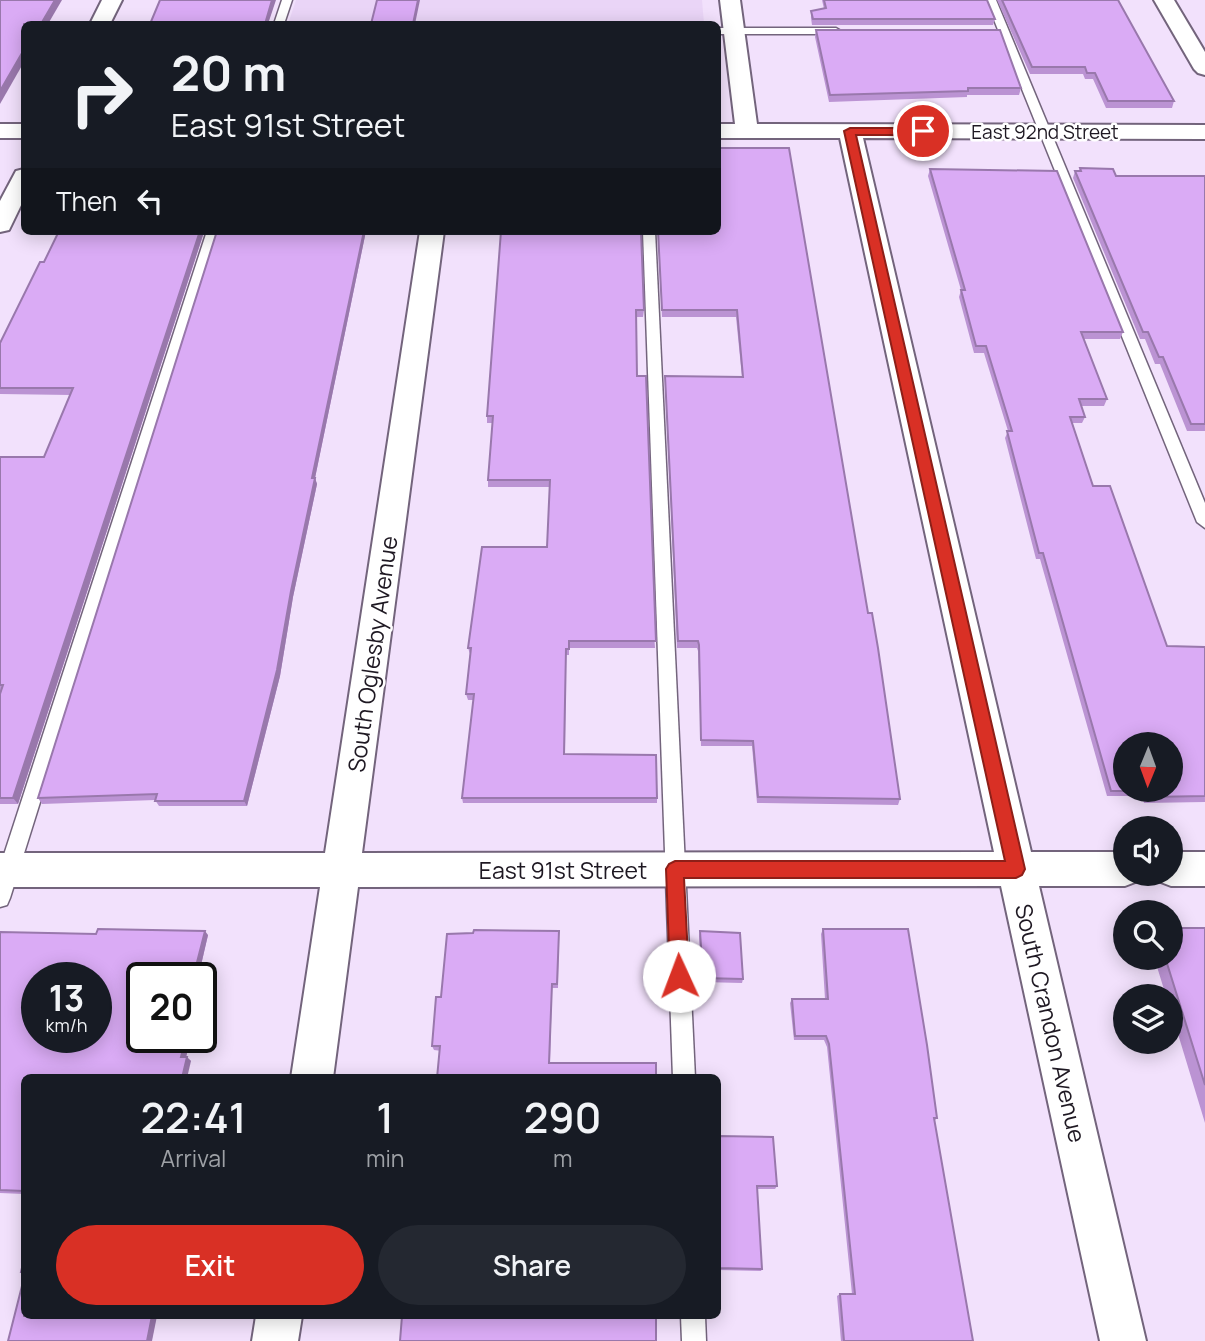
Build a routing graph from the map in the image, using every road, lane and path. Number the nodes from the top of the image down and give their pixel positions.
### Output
1 (112, 0) edge
2 (287, 0) edge
3 (730, 0) edge
4 (991, 0) edge
5 (1164, 0) edge
6 (102, 21) edge
7 (280, 21) edge
8 (726, 31) edge
9 (853, 31) edge
10 (1205, 69) edge
11 (0, 131) edge
12 (21, 131) edge
13 (721, 131) edge
14 (747, 131) junction
15 (850, 131) junction
16 (1046, 131) junction
17 (1205, 132) edge
18 (21, 182) edge
19 (0, 225) edge
20 (212, 235) edge
21 (431, 235) edge
22 (649, 235) edge
23 (1205, 522) edge
24 (341, 869) junction
25 (675, 869) junction
26 (1016, 869) junction
27 (1113, 869) edge
28 (1183, 869) edge
29 (1205, 869) edge
30 (3, 879) edge
31 (313, 1074) edge
32 (684, 1074) edge
33 (279, 1319) edge
34 (693, 1319) edge
35 (275, 1341) edge
36 (694, 1341) edge
37 (1123, 1341) edge

1 - 6 street
2 - 7 lane
3 - 8 street
4 - 16 lane
5 - 10 street
8 - 9 lane
8 - 14 street
11 - 12 street
13 - 14 street, East 92nd Street
14 - 15 street, East 92nd Street
15 - 16 street, East 92nd Street
15 - 26 street, South Crandon Avenue
16 - 17 street, East 92nd Street
16 - 23 lane
18 - 19 street
20 - 30 lane
21 - 24 street, South Oglesby Avenue
22 - 25 lane
24 - 25 street, East 91st Street
24 - 30 street, East 91st Street
24 - 31 street, South Oglesby Avenue
25 - 26 street, East 91st Street
25 - 32 lane
26 - 27 street, East 91st Street
26 - 37 street, South Crandon Avenue
28 - 29 street
33 - 35 street
34 - 36 lane

